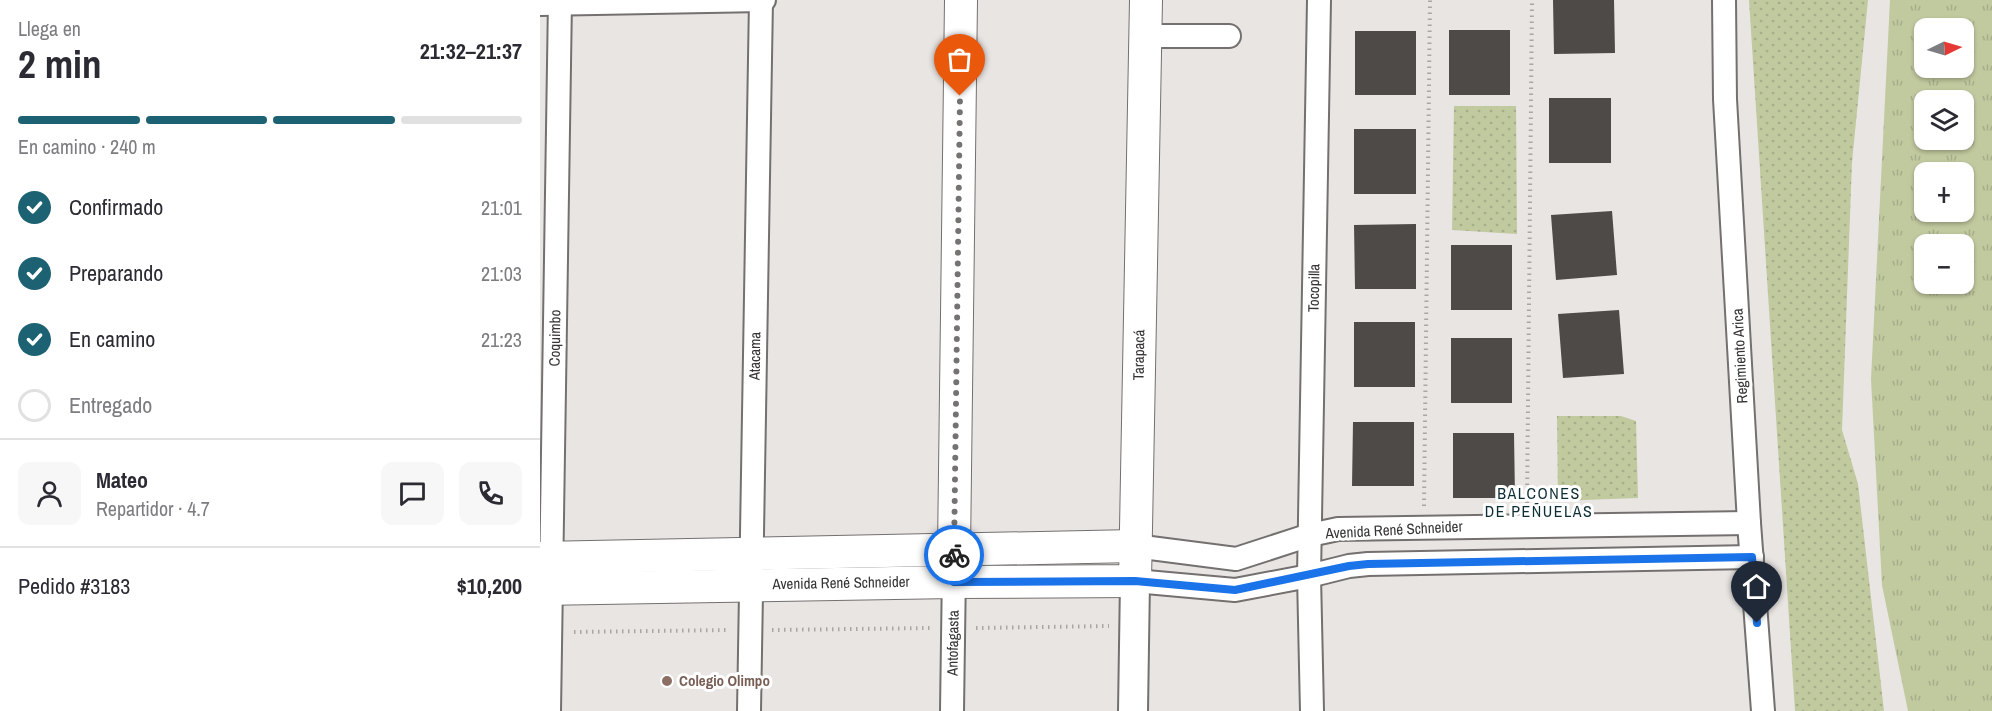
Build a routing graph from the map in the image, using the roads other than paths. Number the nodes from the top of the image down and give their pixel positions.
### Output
1 (762, 0) edge
2 (961, 0) edge
3 (1146, 0) edge
4 (1319, 0) edge
5 (1724, 0) edge
6 (553, 3) edge
7 (1145, 36) junction
8 (1229, 36) dead end
9 (1749, 523) junction
10 (1310, 535) junction
11 (1135, 546) junction
12 (954, 550) junction
13 (751, 553) junction
14 (1752, 557) junction
15 (546, 558) edge
16 (1309, 576) junction
17 (1135, 581) junction
18 (954, 582) junction
19 (751, 585) junction
20 (545, 589) edge
21 (549, 711) edge
22 (749, 711) edge
23 (952, 711) edge
24 (1133, 711) edge
25 (1312, 711) edge
26 (1763, 711) edge

1 - 6 street
1 - 13 street, Atacama
2 - 12 main road, Antofagasta
3 - 7 main road, Tarapacá
4 - 10 street, Tocopilla
5 - 9 street, Regimiento Arica
6 - 15 street, Coquimbo
7 - 8 street
7 - 11 main road, Tarapacá
9 - 10 street, Avenida René Schneider
9 - 14 street, Regimiento Arica
10 - 11 street, Avenida René Schneider
10 - 16 street, Tocopilla
11 - 12 main road, Avenida René Schneider
11 - 17 main road, Tarapacá
12 - 13 main road, Avenida René Schneider
12 - 18 street, Antofagasta
13 - 15 main road, Avenida René Schneider
13 - 19 street, Atacama
14 - 16 street, Avenida René Schneider
14 - 26 street, Regimiento Arica
15 - 20 street, Coquimbo
16 - 17 street, Avenida René Schneider
16 - 25 street, Tocopilla
17 - 18 main road, Avenida René Schneider
17 - 24 street, Tarapacá
18 - 19 main road, Avenida René Schneider
18 - 23 street, Antofagasta
19 - 20 main road, Avenida René Schneider
19 - 22 street, Atacama
20 - 21 street, Coquimbo

